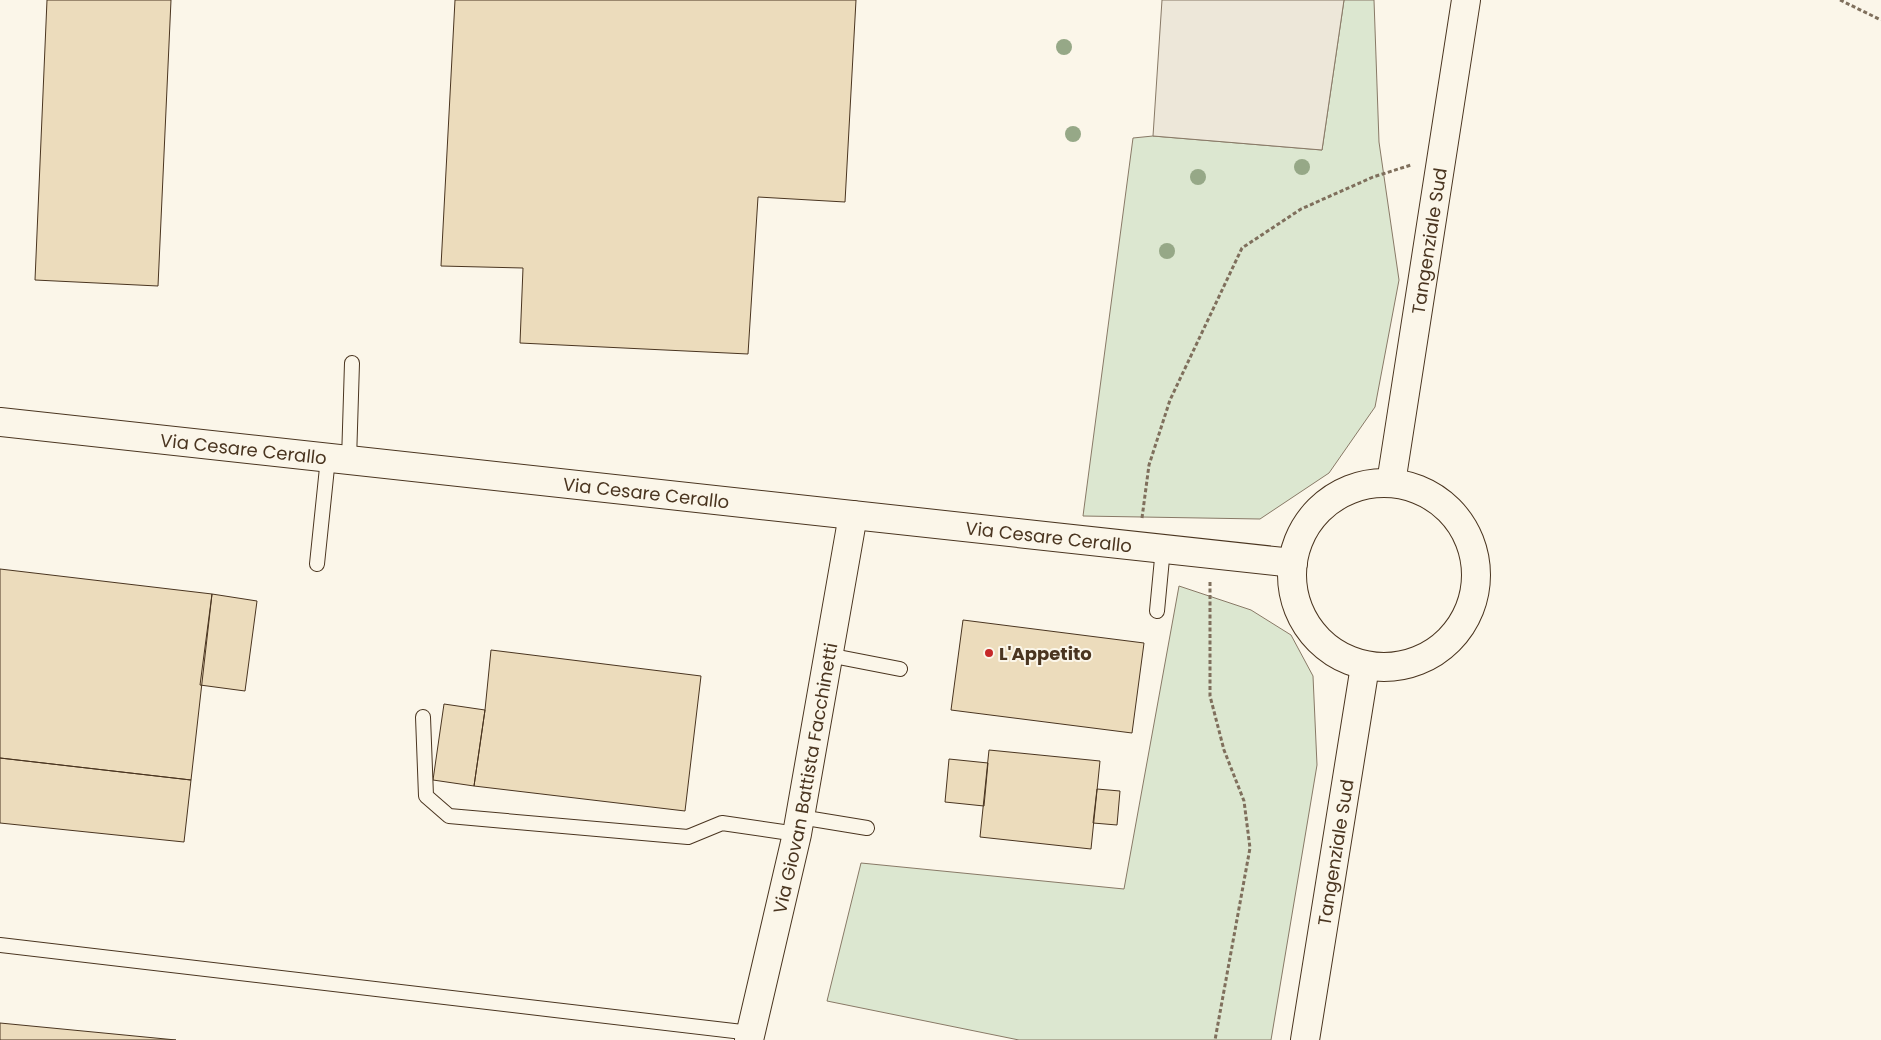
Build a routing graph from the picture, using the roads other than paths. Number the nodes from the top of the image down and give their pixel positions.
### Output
1 (1466, 0) edge
2 (352, 363) dead end
3 (0, 422) edge
4 (338, 459) junction
5 (1391, 483) junction
6 (853, 515) junction
7 (1150, 546) junction
8 (1293, 563) junction
9 (317, 564) dead end
10 (1157, 611) dead end
11 (828, 655) junction
12 (1365, 666) junction
13 (900, 669) dead end
14 (423, 717) dead end
15 (798, 825) junction
16 (867, 828) dead end
17 (0, 945) edge
18 (750, 1037) edge
19 (1305, 1040) edge

1 - 5 street, Tangenziale Sud
2 - 4 lane
3 - 4 street, Via Cesare Cerallo
4 - 6 street, Via Cesare Cerallo
4 - 9 lane
5 - 8 street
5 - 12 street
6 - 7 street, Via Cesare Cerallo
6 - 11 street, Via Giovan Battista Facchinetti
7 - 8 street, Via Cesare Cerallo
7 - 10 lane
8 - 12 street
11 - 13 lane
11 - 15 street, Via Giovan Battista Facchinetti
12 - 19 street, Tangenziale Sud
14 - 15 lane
15 - 16 lane
15 - 18 street, Via Giovan Battista Facchinetti
17 - 18 lane

